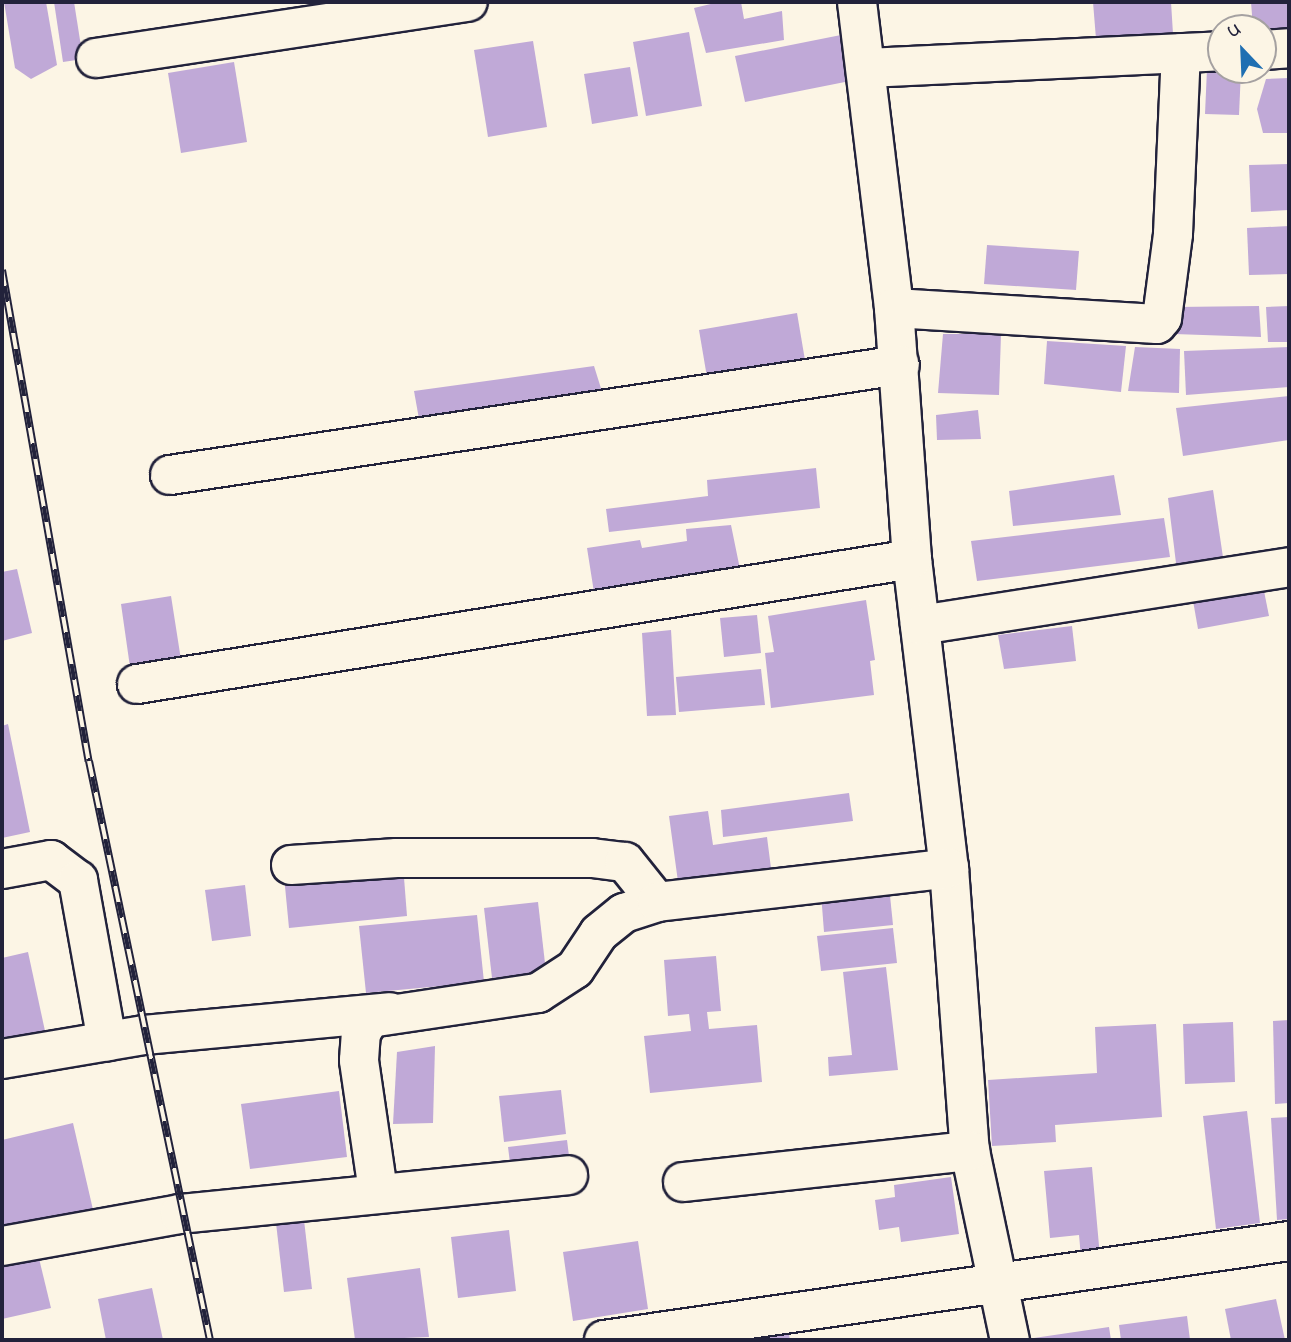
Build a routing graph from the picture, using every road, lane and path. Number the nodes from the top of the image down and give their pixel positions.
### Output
1 (468, 2) edge
2 (857, 2) edge
3 (1207, 52) edge
4 (1181, 53) junction
5 (96, 58) dead end
6 (867, 68) junction
7 (894, 308) junction
8 (900, 365) junction
9 (170, 475) dead end
10 (912, 559) junction
11 (1289, 567) edge
12 (920, 625) junction
13 (137, 684) dead end
14 (291, 865) dead end
15 (949, 868) junction
16 (2, 869) edge
17 (657, 902) junction
18 (390, 1012) junction
19 (107, 1041) junction
20 (2, 1059) edge
21 (970, 1151) junction
22 (568, 1175) dead end
23 (682, 1182) dead end
24 (379, 1191) junction
25 (2, 1245) edge
26 (1286, 1248) edge
27 (1000, 1284) junction
28 (604, 1340) edge
29 (1010, 1340) edge

1 - 5 street
2 - 6 street
3 - 4 street
4 - 6 street
4 - 7 street
6 - 7 street
7 - 8 street
8 - 9 street
8 - 10 street
10 - 12 street
10 - 13 street
11 - 12 street
12 - 15 street
14 - 17 street
15 - 17 street
15 - 21 street
16 - 19 street
17 - 18 street
18 - 19 street
18 - 24 street
19 - 20 street
21 - 23 street
21 - 27 street
22 - 24 street
24 - 25 street
26 - 27 street
27 - 28 street
27 - 29 street

